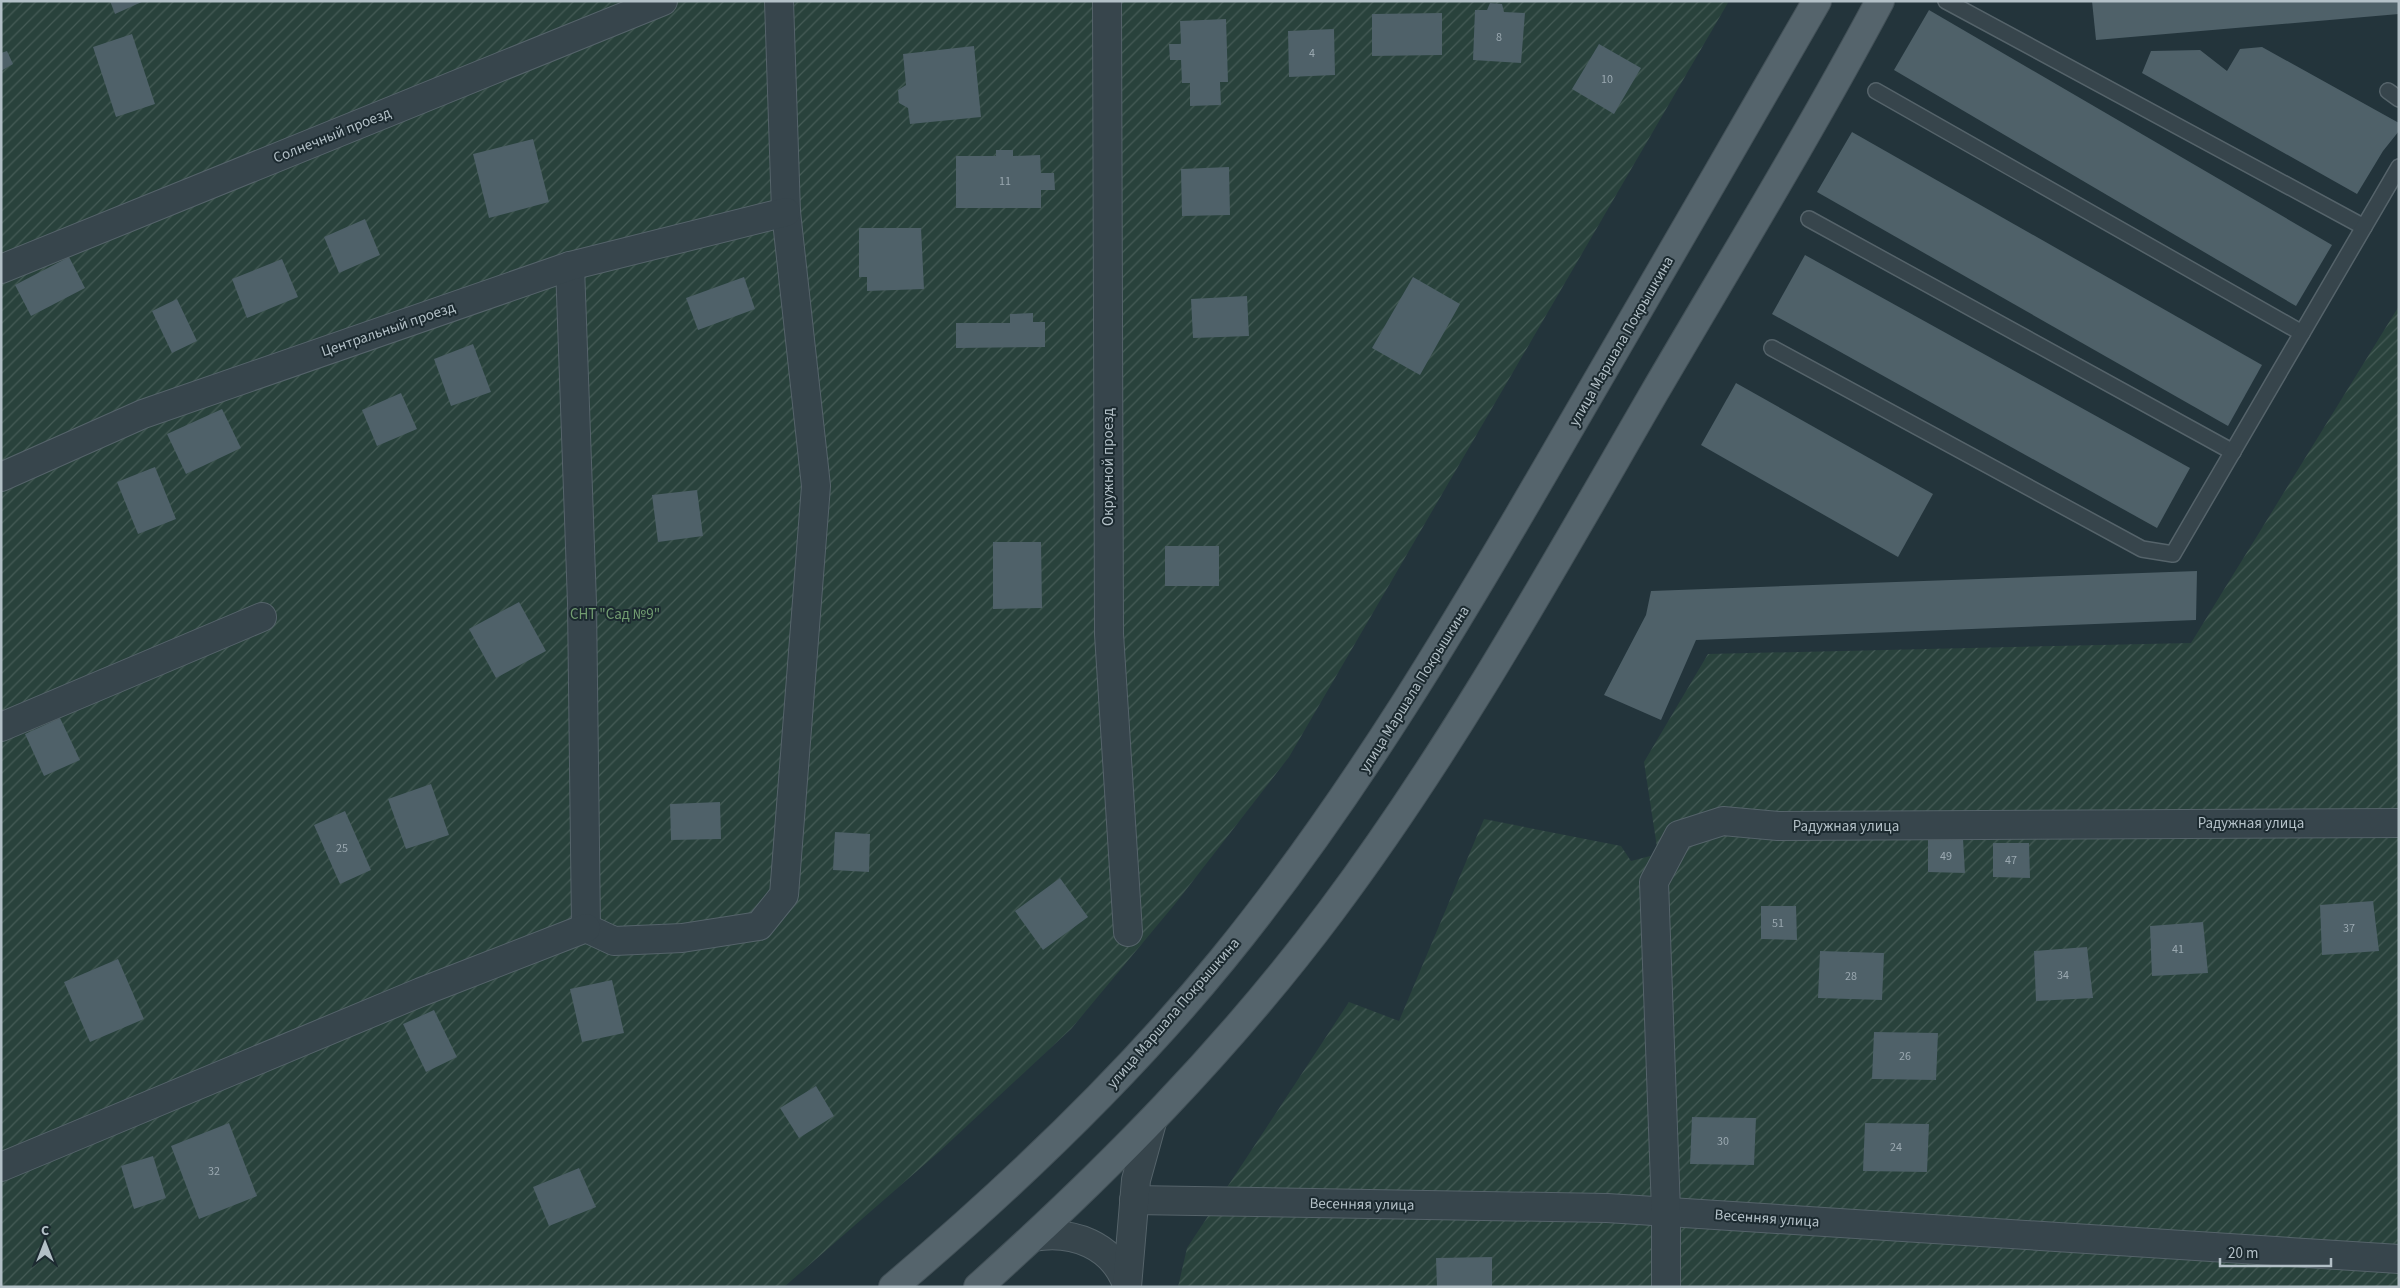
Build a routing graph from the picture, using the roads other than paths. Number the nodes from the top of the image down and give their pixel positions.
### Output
1 (663, 1) edge
2 (779, 1) edge
3 (1107, 1) edge
4 (1817, 1) edge
5 (1880, 1) edge
6 (1946, 1) edge
7 (1876, 91) dead end
8 (2399, 167) edge
9 (786, 212) junction
10 (1809, 219) dead end
11 (2364, 228) junction
12 (570, 266) junction
13 (1, 269) edge
14 (2302, 333) junction
15 (1772, 348) dead end
16 (2233, 452) junction
17 (1, 478) edge
18 (262, 617) dead end
19 (1, 727) edge
20 (2399, 823) edge
21 (586, 928) junction
22 (1128, 932) dead end
23 (1152, 1122) junction
24 (1, 1167) edge
25 (1134, 1200) junction
26 (1666, 1211) junction
27 (1033, 1237) junction
28 (2399, 1259) edge
29 (1127, 1286) edge
30 (893, 1287) edge
31 (978, 1287) edge
32 (1666, 1287) edge

1 - 13 street, Солнечный проезд
2 - 9 street
3 - 22 street, Окружной проезд
4 - 30 main road, улица Маршала Покрышкина
5 - 23 main road
6 - 11 lane
7 - 14 lane
8 - 11 lane
9 - 12 street, Центральный проезд
9 - 21 street
10 - 16 lane
11 - 14 lane
12 - 17 street, Центральный проезд
12 - 21 street
14 - 16 lane
15 - 16 lane
18 - 19 street
20 - 26 street, Радужная улица
21 - 24 street
23 - 25 street
23 - 27 main road
25 - 26 street, Весенняя улица
25 - 29 street
26 - 28 street, Весенняя улица
26 - 32 street, Радужная улица
27 - 29 street
27 - 31 main road

